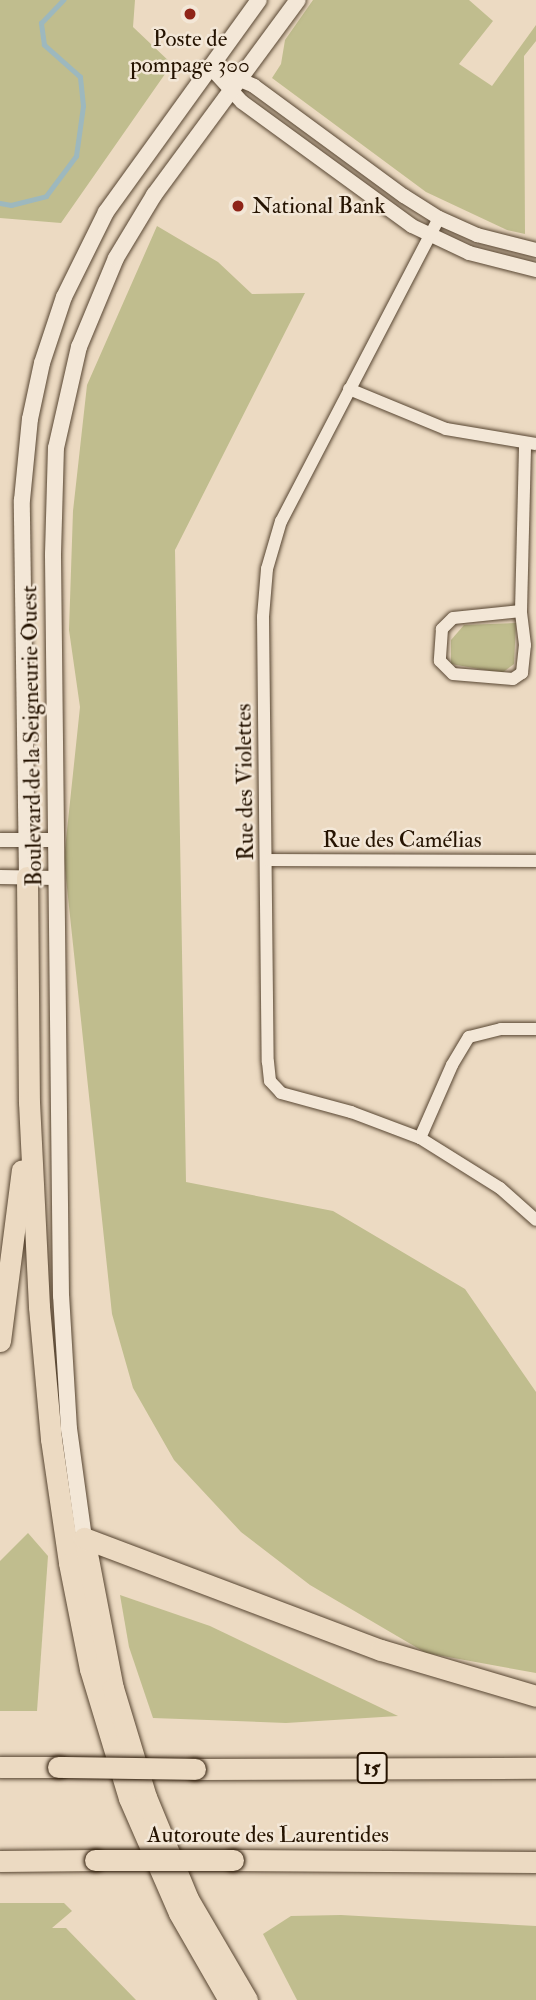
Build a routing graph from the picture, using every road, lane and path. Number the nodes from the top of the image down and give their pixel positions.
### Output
1 (259, 0) edge
2 (298, 0) edge
3 (210, 67) junction
4 (235, 85) junction
5 (439, 218) junction
6 (429, 235) junction
7 (536, 250) edge
8 (536, 270) edge
9 (349, 388) junction
10 (26, 444) junction
11 (531, 444) edge
12 (56, 448) junction
13 (521, 611) junction
14 (0, 840) edge
15 (26, 840) junction
16 (56, 840) junction
17 (268, 860) junction
18 (536, 861) edge
19 (0, 877) edge
20 (27, 877) junction
21 (57, 878) junction
22 (536, 1029) edge
23 (29, 1102) junction
24 (420, 1138) junction
25 (536, 1220) edge
26 (0, 1341) edge
27 (84, 1538) junction
28 (536, 1696) edge
29 (0, 1767) edge
30 (536, 1768) edge
31 (0, 1861) edge
32 (493, 1862) junction
33 (536, 1862) edge
34 (536, 1871) edge
35 (229, 2000) edge
36 (247, 2000) edge

1 - 3 main road, Boulevard de la Seigneurie Ouest
2 - 4 main road, Boulevard de la Seigneurie Ouest
3 - 4 street
3 - 10 main road, Boulevard de la Seigneurie Ouest
4 - 5 street
4 - 6 street
4 - 12 main road, Boulevard de la Seigneurie Ouest
5 - 6 street, Rue des Violettes
5 - 7 street
6 - 8 street
6 - 9 street, Rue des Violettes
9 - 11 street
9 - 17 street, Rue des Violettes
10 - 12 main road
10 - 15 main road, Boulevard de la Seigneurie Ouest
11 - 13 street
12 - 16 main road, Boulevard de la Seigneurie Ouest
13 - 13 street
14 - 15 street
15 - 16 street
15 - 20 main road, Boulevard de la Seigneurie Ouest
16 - 21 main road, Boulevard de la Seigneurie Ouest
17 - 18 street, Rue des Camélias
17 - 24 street, Rue des Violettes
19 - 20 street
20 - 21 street
20 - 23 highway
21 - 27 main road, Boulevard de la Seigneurie Ouest
22 - 24 street
23 - 26 highway
23 - 35 highway
24 - 25 street, Rue des Violettes
27 - 28 highway
27 - 36 highway
29 - 30 highway, 15, bridge
31 - 32 highway, Autoroute des Laurentides, bridge
32 - 33 highway, Autoroute des Laurentides
32 - 34 highway

